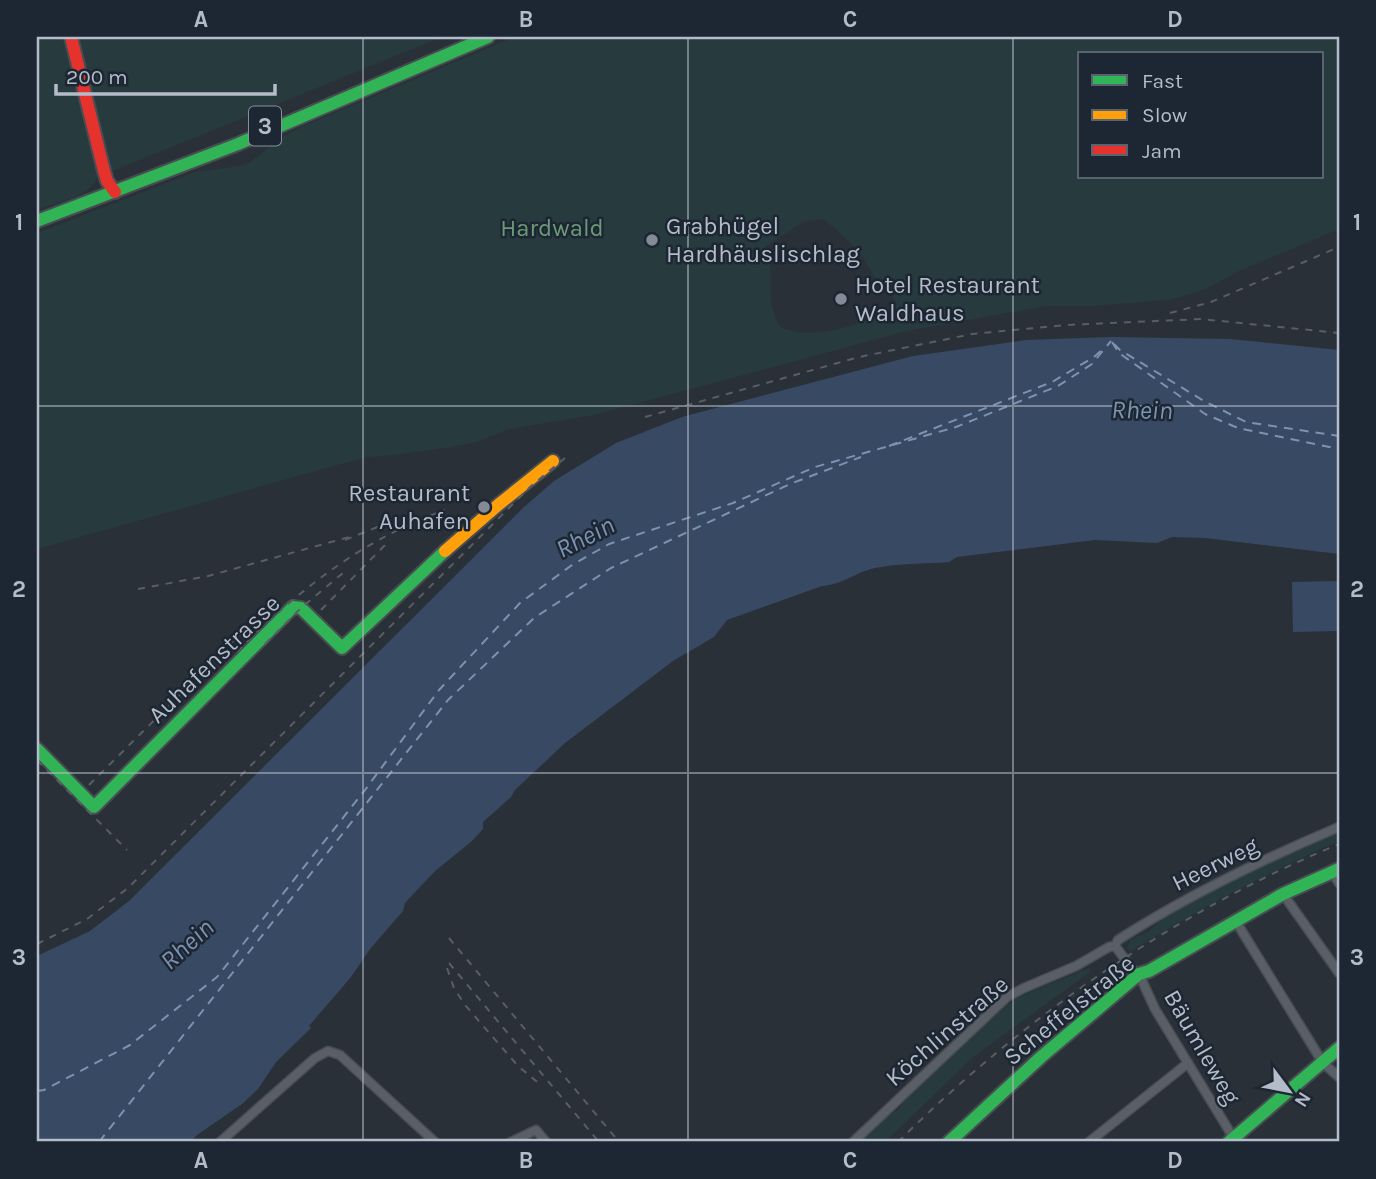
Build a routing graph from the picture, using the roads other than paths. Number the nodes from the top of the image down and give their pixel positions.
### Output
1 (71, 37) edge
2 (474, 37) edge
3 (488, 37) edge
4 (112, 189) junction
5 (37, 213) edge
6 (37, 221) edge
7 (554, 461) dead end
8 (37, 749) edge
9 (1339, 827) edge
10 (1337, 874) edge
11 (1283, 894) junction
12 (1235, 920) junction
13 (1117, 947) junction
14 (1339, 973) edge
15 (1139, 974) junction
16 (1339, 1048) edge
17 (1188, 1063) junction
18 (1323, 1063) junction
19 (1339, 1077) edge
20 (1233, 1141) edge
21 (220, 1142) edge
22 (435, 1142) edge
23 (510, 1142) edge
24 (545, 1142) edge
25 (853, 1142) edge
26 (948, 1142) edge
27 (1089, 1142) edge

1 - 4 street
2 - 4 street, 3
3 - 4 street, 3
4 - 5 street, 3
4 - 6 street, 3
7 - 8 street, Auhafenstrasse
9 - 13 street, Heerweg
10 - 11 street, Scheffelstraße
11 - 12 street, Scheffelstraße
11 - 14 street
12 - 15 street, Scheffelstraße
12 - 18 street
13 - 15 street
13 - 25 street, Köchlinstraße
15 - 17 street, Bäumleweg
15 - 26 street, Scheffelstraße
16 - 18 street
17 - 20 street, Bäumleweg
17 - 27 street
18 - 19 street
18 - 20 street
21 - 22 street
23 - 24 street

